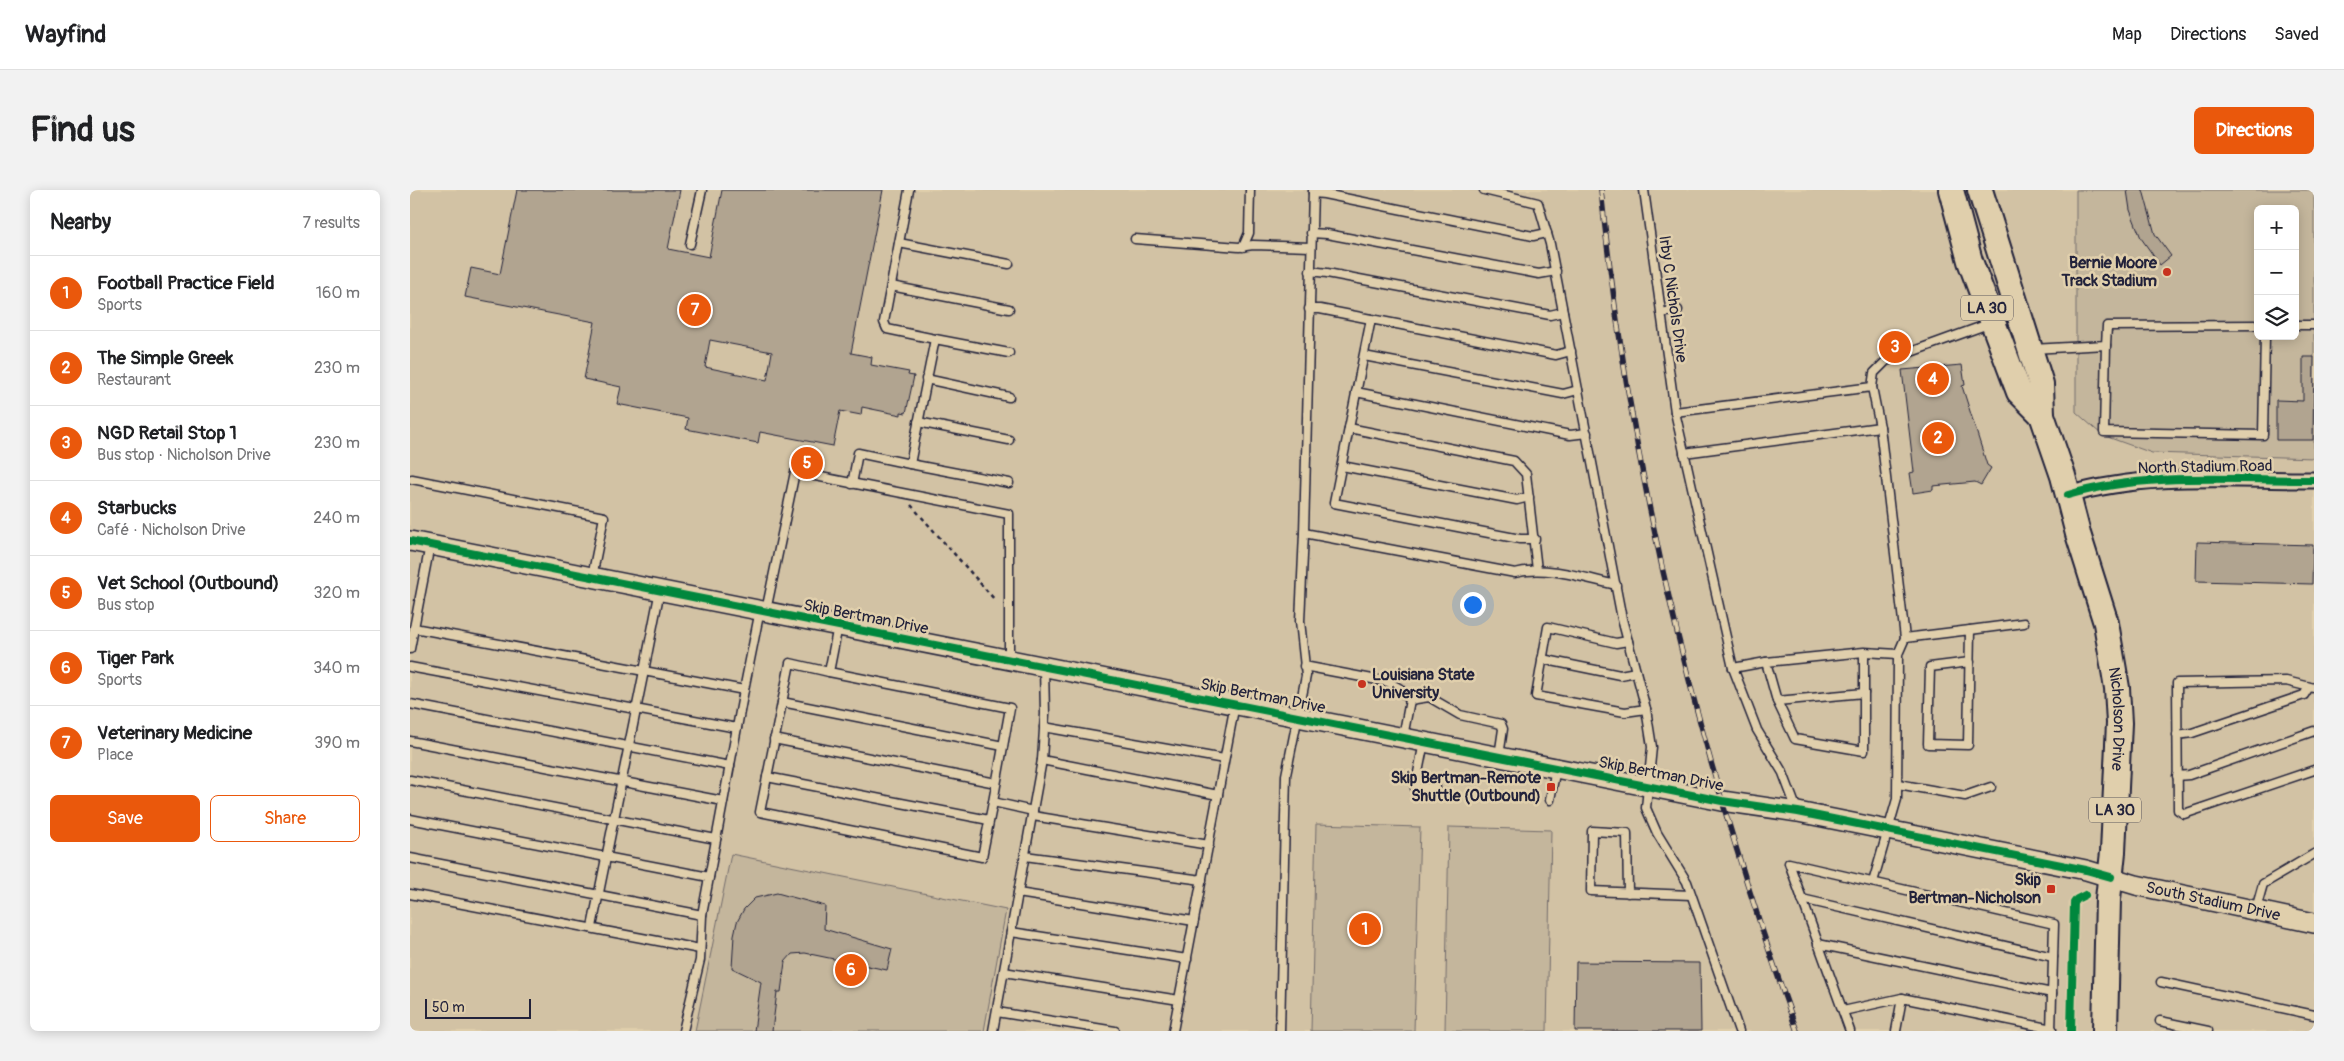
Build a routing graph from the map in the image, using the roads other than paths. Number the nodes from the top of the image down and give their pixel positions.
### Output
1 (702, 190) edge
2 (909, 190) edge
3 (1250, 190) edge
4 (1484, 190) edge
5 (1644, 190) edge
6 (1980, 190) edge
7 (1313, 192) edge
8 (1953, 198) edge
9 (1311, 233) junction
10 (1547, 233) junction
11 (1135, 239) dead end
12 (899, 243) junction
13 (690, 244) dead end
14 (1243, 247) junction
15 (1311, 247) junction
16 (2004, 257) junction
17 (1009, 264) dead end
18 (1310, 271) junction
19 (1556, 271) junction
20 (890, 286) junction
21 (1009, 309) dead end
22 (1309, 309) junction
23 (1678, 310) dead end
24 (1563, 312) junction
25 (1660, 313) junction
26 (1371, 319) junction
27 (1993, 322) junction
28 (2254, 325) edge
29 (2299, 325) edge
30 (2314, 325) edge
31 (935, 340) junction
32 (2265, 340) edge
33 (2106, 345) junction
34 (2030, 349) junction
35 (1571, 351) junction
36 (1009, 353) dead end
37 (1364, 356) junction
38 (926, 380) junction
39 (1872, 387) junction
40 (1578, 390) junction
41 (1356, 392) junction
42 (1009, 397) dead end
43 (1675, 412) junction
44 (2042, 416) junction
45 (918, 422) junction
46 (1880, 427) junction
47 (1349, 428) junction
48 (1587, 433) junction
49 (1009, 440) dead end
50 (1684, 453) junction
51 (910, 464) junction
52 (1342, 466) junction
53 (412, 479) dead end
54 (2314, 480) edge
55 (1009, 483) dead end
56 (852, 484) junction
57 (2068, 495) junction
58 (1529, 497) junction
59 (1304, 533) junction
60 (1535, 539) junction
61 (410, 541) edge
62 (430, 545) junction
63 (1537, 570) junction
64 (592, 577) junction
65 (1616, 585) junction
66 (660, 590) junction
67 (763, 611) junction
68 (2024, 623) dead end
69 (838, 626) junction
70 (414, 628) junction
71 (1970, 630) junction
72 (1905, 638) junction
73 (1628, 641) junction
74 (410, 649) edge
75 (1864, 652) junction
76 (1898, 654) junction
77 (1542, 659) junction
78 (1010, 660) junction
79 (1766, 662) junction
80 (1970, 662) junction
81 (1044, 666) junction
82 (1304, 666) junction
83 (410, 667) edge
84 (1733, 668) junction
85 (644, 671) junction
86 (829, 672) junction
87 (1636, 672) junction
88 (2311, 687) edge
89 (744, 690) junction
90 (1864, 693) junction
91 (1410, 700) junction
92 (1777, 701) junction
93 (782, 702) junction
94 (410, 704) edge
95 (1235, 704) junction
96 (1646, 709) junction
97 (635, 710) junction
98 (1297, 716) junction
99 (1044, 727) junction
100 (737, 728) junction
101 (2314, 731) edge
102 (2177, 734) junction
103 (1403, 737) junction
104 (774, 739) junction
105 (410, 741) edge
106 (1424, 742) junction
107 (628, 746) junction
108 (1003, 746) junction
109 (1499, 757) junction
110 (1224, 759) junction
111 (1042, 760) junction
112 (730, 766) junction
113 (1556, 768) junction
114 (2314, 770) edge
115 (2177, 776) junction
116 (767, 777) junction
117 (410, 780) edge
118 (620, 783) junction
119 (996, 783) junction
120 (1898, 784) junction
121 (1650, 786) junction
122 (1991, 787) dead end
123 (1436, 788) dead end
124 (1218, 795) junction
125 (1550, 800) dead end
126 (723, 801) junction
127 (993, 802) junction
128 (1798, 812) junction
129 (1033, 814) junction
130 (410, 819) edge
131 (613, 820) junction
132 (989, 820) junction
133 (1888, 831) junction
134 (716, 839) junction
135 (1209, 845) junction
136 (605, 856) junction
137 (1025, 856) junction
138 (2313, 856) edge
139 (410, 858) edge
140 (709, 877) junction
141 (2111, 878) junction
142 (1202, 880) junction
143 (1873, 882) junction
144 (1018, 892) junction
145 (1628, 892) junction
146 (410, 894) edge
147 (1691, 895) junction
148 (598, 896) junction
149 (1802, 899) junction
150 (2256, 909) junction
151 (702, 915) junction
152 (1194, 921) junction
153 (2314, 923) edge
154 (592, 927) junction
155 (1011, 932) junction
156 (1818, 944) junction
157 (700, 949) junction
158 (2053, 957) junction
159 (1187, 959) junction
160 (1004, 972) junction
161 (2161, 982) dead end
162 (2052, 993) junction
163 (1902, 998) junction
164 (1179, 1000) junction
165 (1843, 1011) junction
166 (997, 1012) junction
167 (2314, 1015) edge
168 (2160, 1021) dead end
169 (2052, 1030) edge
170 (683, 1031) edge
171 (993, 1031) edge
172 (1115, 1031) edge
173 (1173, 1031) edge
174 (1280, 1031) edge
175 (1739, 1031) edge
176 (1850, 1031) edge
177 (1896, 1031) edge
178 (2105, 1031) edge
179 (2208, 1031) edge

1 - 13 lane
2 - 12 lane
3 - 14 lane
4 - 10 lane
5 - 25 lane, Irby C Nichols Drive
6 - 16 main road, Nicholson Drive / LA 30
7 - 9 lane
7 - 10 lane
8 - 16 main road
8 - 27 main road, Nicholson Drive / LA 30
9 - 15 lane
9 - 19 lane
10 - 19 lane
11 - 14 lane
12 - 17 lane
12 - 20 lane
14 - 15 lane
15 - 18 lane
16 - 34 main road, Nicholson Drive / LA 30
18 - 22 lane
18 - 24 lane
19 - 24 lane
20 - 21 lane
20 - 31 lane
22 - 26 lane
22 - 59 lane
23 - 25 lane
24 - 35 lane
25 - 43 lane, Irby C Nichols Drive
26 - 35 lane
26 - 37 lane
27 - 39 lane
27 - 44 main road, Nicholson Drive / LA 30
28 - 33 lane
29 - 30 lane
31 - 36 lane
31 - 38 lane
32 - 33 lane
33 - 34 lane
34 - 44 main road, Nicholson Drive / LA 30
35 - 40 lane
37 - 40 lane
37 - 41 lane
38 - 42 lane
38 - 45 lane
39 - 43 lane
39 - 46 lane
40 - 48 lane
41 - 47 lane
41 - 48 lane
43 - 50 lane, Irby C Nichols Drive
44 - 57 main road, Nicholson Drive / LA 30
45 - 49 lane
45 - 51 lane
46 - 50 lane
46 - 72 lane
47 - 52 lane
47 - 58 lane
48 - 65 lane
50 - 84 lane, Irby C Nichols Drive
51 - 55 lane
51 - 56 lane
52 - 58 lane
52 - 60 lane
53 - 64 lane
54 - 57 street, North Stadium Road
56 - 67 lane
56 - 78 lane
57 - 141 main road, Nicholson Drive / LA 30
58 - 60 lane
59 - 63 lane
59 - 82 lane
60 - 63 lane
61 - 62 street, Skip Bertman Drive
62 - 64 street, Skip Bertman Drive
62 - 70 lane
63 - 65 lane
64 - 66 street, Skip Bertman Drive
65 - 73 lane
66 - 67 street, Skip Bertman Drive
66 - 85 lane
67 - 69 street, Skip Bertman Drive
67 - 89 lane
68 - 71 lane
69 - 78 street, Skip Bertman Drive
69 - 86 lane
70 - 74 lane
70 - 85 lane
71 - 72 lane
71 - 80 lane
72 - 76 lane
73 - 77 lane
73 - 87 lane
75 - 76 lane
75 - 79 lane
75 - 90 lane
76 - 120 lane
77 - 87 lane
77 - 96 lane
78 - 81 street, Skip Bertman Drive
79 - 84 lane
79 - 92 lane
80 - 80 lane
81 - 95 street, Skip Bertman Drive
81 - 99 lane
82 - 91 lane
82 - 98 lane
83 - 97 lane
84 - 128 lane, Irby C Nichols Drive
85 - 89 lane
85 - 97 lane
86 - 93 lane
86 - 108 lane
87 - 96 lane
88 - 102 lane
88 - 102 lane
89 - 100 lane
90 - 92 lane
90 - 92 lane
91 - 103 lane
91 - 109 lane
93 - 104 lane
93 - 108 lane
94 - 107 lane
95 - 98 street, Skip Bertman Drive
95 - 110 lane
96 - 121 lane
97 - 100 lane
97 - 107 lane
98 - 103 street, Skip Bertman Drive
98 - 174 lane
99 - 110 lane
99 - 111 lane
100 - 112 lane
101 - 115 lane
102 - 115 lane
103 - 106 street, Skip Bertman Drive
104 - 116 lane
104 - 119 lane
105 - 118 lane
106 - 109 street, Skip Bertman Drive
106 - 123 lane
107 - 112 lane
107 - 118 lane
108 - 119 lane
109 - 113 street, Skip Bertman Drive
110 - 124 lane
111 - 124 lane
111 - 129 lane
112 - 126 lane
113 - 121 street, Skip Bertman Drive
113 - 125 lane
114 - 115 lane
116 - 132 lane
116 - 132 lane
117 - 131 lane
118 - 126 lane
118 - 131 lane
119 - 127 lane
120 - 122 lane
120 - 133 lane
121 - 128 street, Skip Bertman Drive
121 - 147 lane
124 - 135 lane
126 - 134 lane
127 - 129 lane
127 - 132 lane
128 - 133 street, Skip Bertman Drive
129 - 135 lane
129 - 137 lane
130 - 136 lane
131 - 134 lane
131 - 136 lane
133 - 141 street, Skip Bertman Drive
133 - 143 lane
134 - 140 lane
135 - 142 lane
136 - 140 lane
136 - 148 lane
137 - 142 lane
137 - 144 lane
138 - 150 lane
139 - 148 lane
140 - 151 lane
141 - 150 street, South Stadium Drive
141 - 178 main road, Nicholson Drive / LA 30
142 - 152 lane
143 - 149 lane
143 - 158 lane
144 - 152 lane
144 - 155 lane
145 - 145 lane
145 - 147 lane
146 - 154 lane
147 - 175 lane
148 - 151 lane
148 - 154 lane
149 - 156 lane
149 - 158 lane
150 - 153 street, South Stadium Drive
151 - 157 lane
152 - 159 lane
154 - 157 lane
155 - 159 lane
155 - 160 lane
156 - 162 lane
156 - 165 lane
157 - 170 lane
158 - 162 lane
159 - 164 lane
160 - 164 lane
160 - 166 lane
161 - 167 lane
162 - 169 lane
163 - 165 lane
163 - 169 lane
163 - 177 lane
164 - 173 lane
165 - 176 lane
166 - 171 lane
166 - 172 lane
168 - 179 lane

